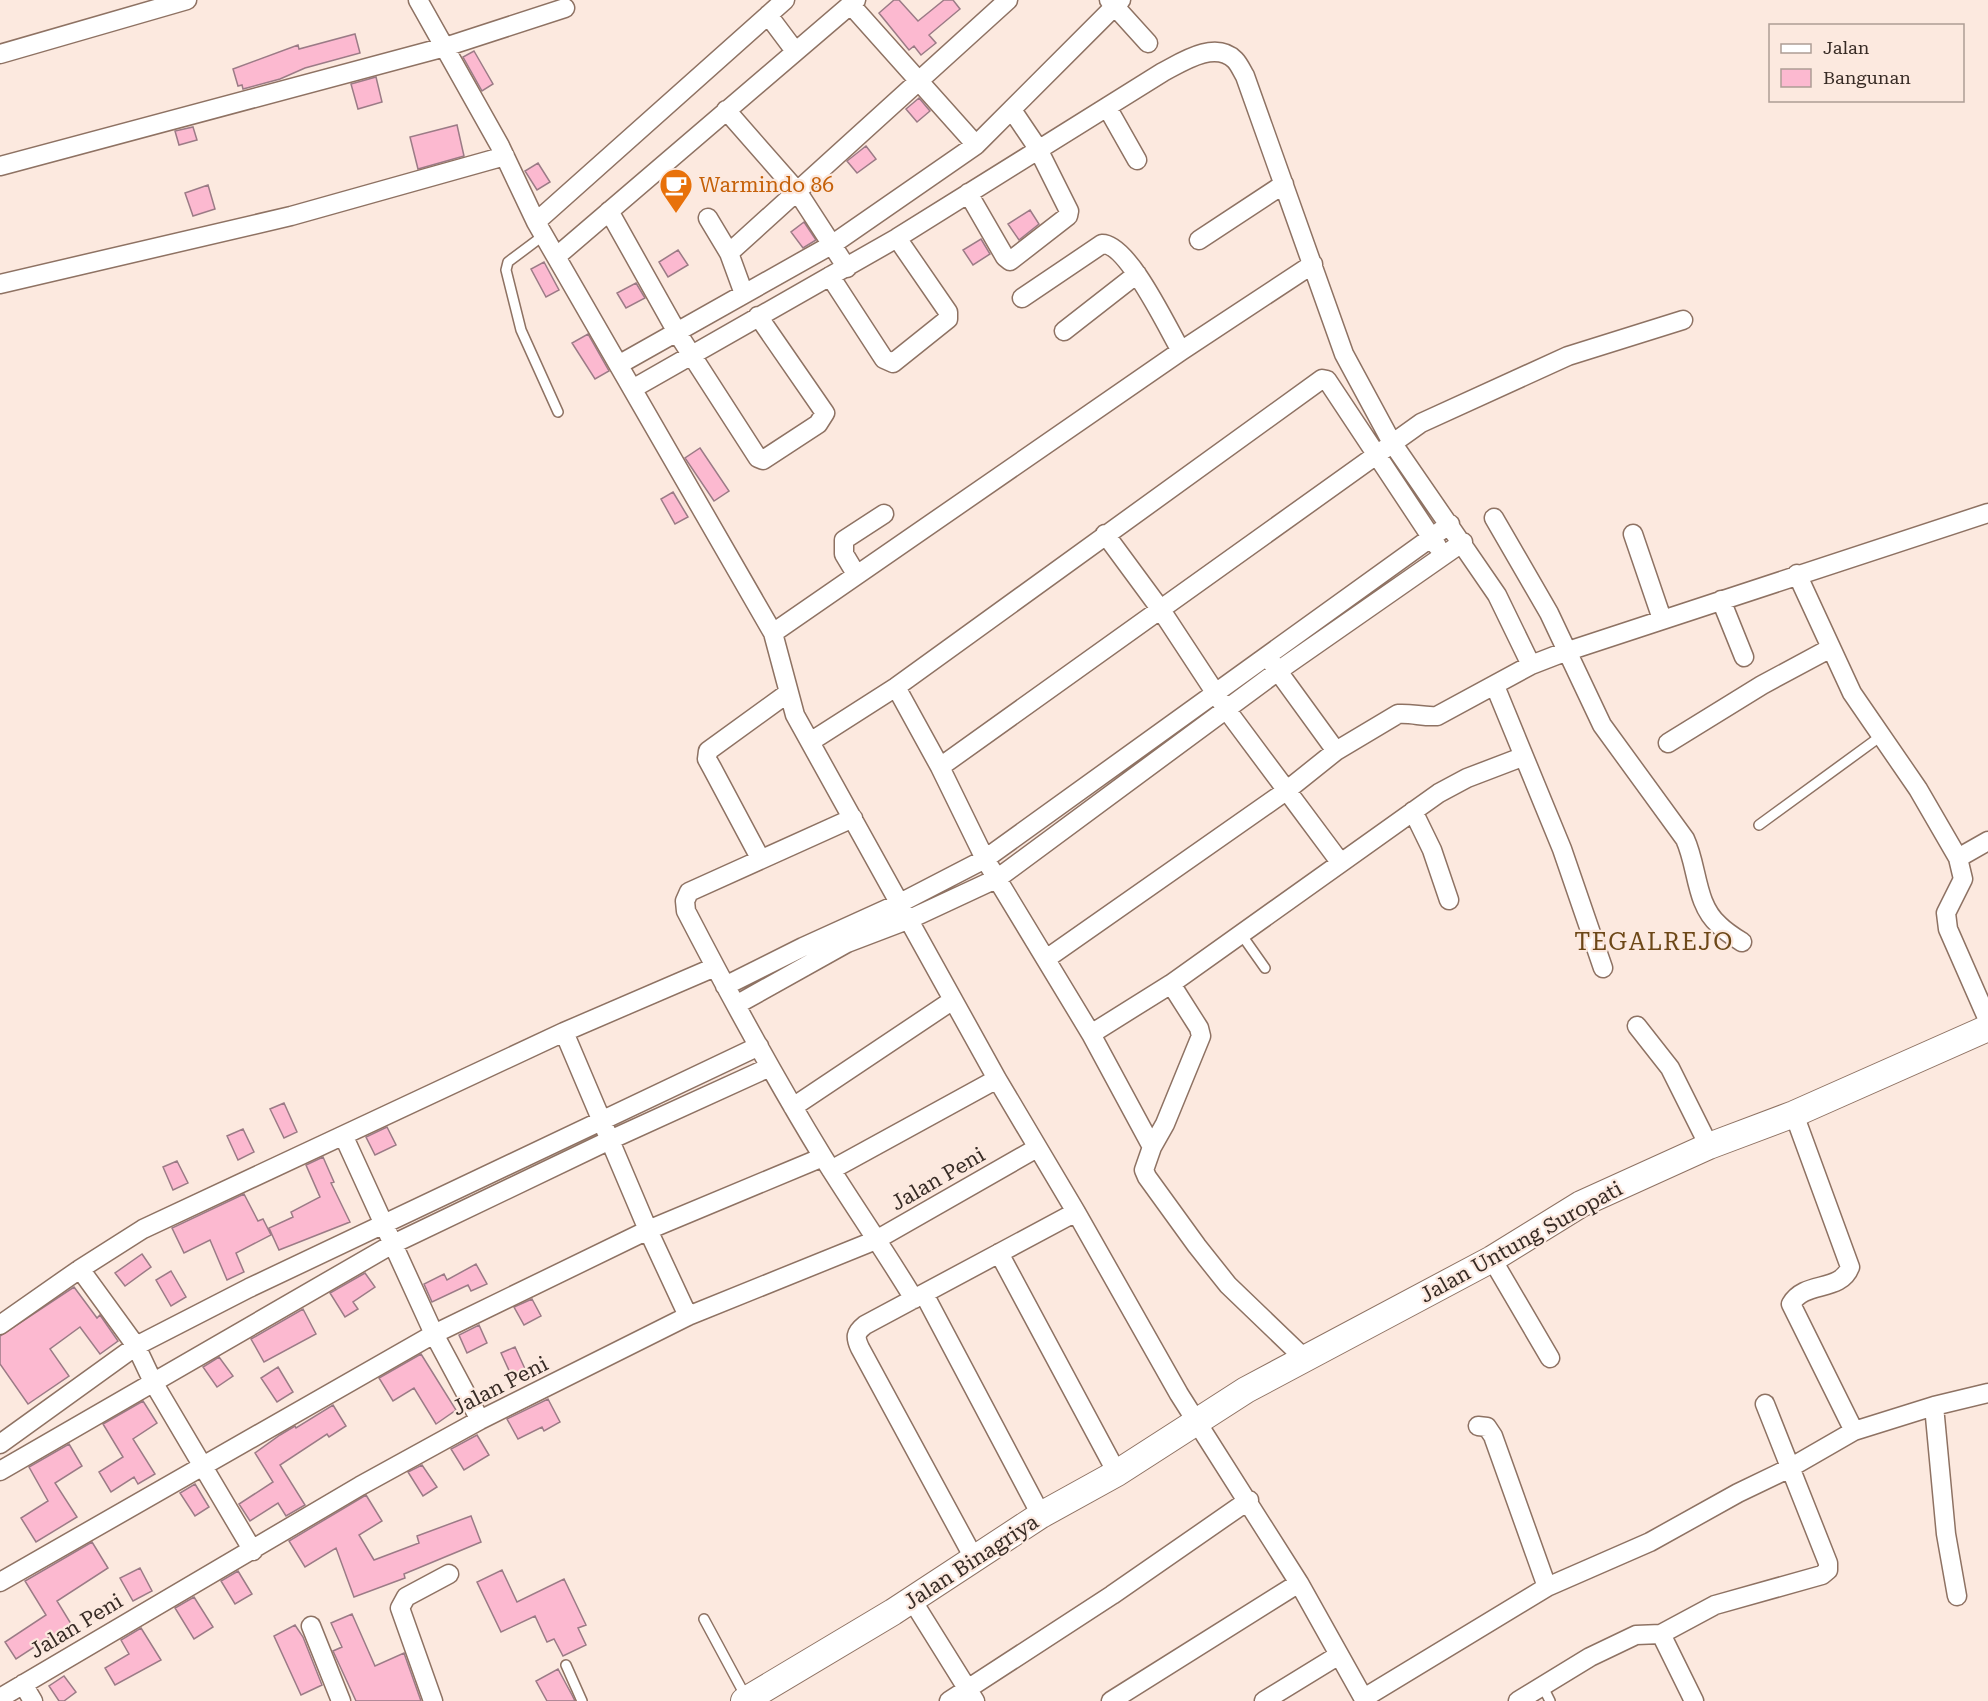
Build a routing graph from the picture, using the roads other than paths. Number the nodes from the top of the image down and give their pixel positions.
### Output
1 (187, 0) edge
2 (418, 0) edge
3 (785, 0) edge
4 (1008, 0) edge
5 (853, 2) edge
6 (1115, 2) edge
7 (565, 8) dead end
8 (768, 15) junction
9 (1148, 43) dead end
10 (445, 47) junction
11 (795, 51) junction
12 (0, 54) edge
13 (920, 80) junction
14 (1107, 107) junction
15 (726, 110) junction
16 (1012, 110) junction
17 (976, 145) junction
18 (1035, 145) junction
19 (505, 156) junction
20 (1137, 160) dead end
21 (0, 166) edge
22 (1284, 184) junction
23 (796, 191) junction
24 (968, 193) junction
25 (609, 211) junction
26 (708, 219) dead end
27 (540, 228) junction
28 (897, 238) junction
29 (1199, 240) dead end
30 (729, 253) junction
31 (557, 256) junction
32 (840, 256) junction
33 (1313, 264) junction
34 (1137, 274) junction
35 (830, 276) junction
36 (0, 284) edge
37 (744, 294) junction
38 (1022, 298) dead end
39 (758, 316) junction
40 (1683, 320) dead end
41 (1064, 331) dead end
42 (677, 333) junction
43 (1181, 351) junction
44 (691, 355) junction
45 (620, 364) junction
46 (634, 388) junction
47 (558, 412) dead end
48 (1394, 439) junction
49 (1375, 453) junction
50 (1988, 513) edge
51 (884, 514) dead end
52 (1494, 518) dead end
53 (1450, 524) junction
54 (1105, 534) junction
55 (1633, 534) dead end
56 (1430, 538) junction
57 (1463, 542) junction
58 (1443, 554) junction
59 (856, 574) junction
60 (1797, 574) junction
61 (1721, 600) junction
62 (1161, 610) junction
63 (1662, 619) junction
64 (773, 633) junction
65 (1829, 649) junction
66 (1565, 652) junction
67 (1266, 654) junction
68 (1744, 657) dead end
69 (1536, 663) junction
70 (1278, 671) junction
71 (1495, 686) junction
72 (896, 687) junction
73 (1215, 692) junction
74 (788, 693) junction
75 (1226, 709) junction
76 (1881, 736) junction
77 (810, 742) junction
78 (1668, 743) dead end
79 (1336, 751) junction
80 (1522, 757) junction
81 (940, 767) junction
82 (1286, 791) junction
83 (1413, 811) junction
84 (853, 818) junction
85 (1759, 825) dead end
86 (1988, 841) edge
87 (760, 858) junction
88 (985, 858) junction
89 (1958, 858) junction
90 (1340, 862) junction
91 (998, 878) junction
92 (1449, 900) dead end
93 (905, 911) junction
94 (1241, 934) junction
95 (844, 936) junction
96 (1742, 942) dead end
97 (1046, 959) junction
98 (715, 966) junction
99 (1265, 968) dead end
100 (1603, 968) dead end
101 (1172, 984) junction
102 (725, 986) junction
103 (953, 1000) junction
104 (736, 1005) junction
105 (1988, 1020) edge
106 (1637, 1026) dead end
107 (1988, 1028) edge
108 (564, 1032) junction
109 (1091, 1034) junction
110 (759, 1046) junction
111 (770, 1067) junction
112 (997, 1079) junction
113 (793, 1107) junction
114 (1794, 1114) junction
115 (602, 1120) junction
116 (344, 1137) junction
117 (609, 1140) junction
118 (1709, 1146) junction
119 (1152, 1147) junction
120 (1037, 1148) junction
121 (827, 1163) junction
122 (1076, 1212) junction
123 (382, 1226) junction
124 (648, 1230) junction
125 (876, 1240) junction
126 (392, 1245) junction
127 (999, 1253) junction
128 (1492, 1259) junction
129 (80, 1269) junction
130 (919, 1296) junction
131 (688, 1316) junction
132 (0, 1325) edge
133 (434, 1335) junction
134 (136, 1346) junction
135 (1550, 1358) dead end
136 (1305, 1359) junction
137 (153, 1382) junction
138 (1981, 1396) edge
139 (1765, 1404) dead end
140 (1938, 1405) junction
141 (480, 1420) junction
142 (1197, 1422) junction
143 (1478, 1426) dead end
144 (1854, 1431) junction
145 (0, 1444) edge
146 (203, 1465) junction
147 (1788, 1469) junction
148 (0, 1471) edge
149 (1117, 1473) junction
150 (1249, 1500) junction
151 (1041, 1515) junction
152 (253, 1551) junction
153 (975, 1560) junction
154 (449, 1574) dead end
155 (0, 1582) edge
156 (1299, 1582) junction
157 (1547, 1587) junction
158 (1958, 1596) dead end
159 (912, 1600) junction
160 (704, 1619) dead end
161 (311, 1626) dead end
162 (1661, 1634) junction
163 (1339, 1655) junction
164 (566, 1665) dead end
165 (23, 1684) junction
166 (1546, 1693) edge
167 (1, 1695) edge
168 (971, 1695) edge
169 (746, 1700) edge
170 (1364, 1700) edge
171 (33, 1701) edge
172 (341, 1701) edge
173 (433, 1701) edge
174 (582, 1701) edge
175 (949, 1701) edge
176 (1111, 1701) edge
177 (1264, 1701) edge
178 (1518, 1701) edge
179 (1694, 1701) edge

1 - 12 street
2 - 10 street
3 - 8 street
4 - 13 street
5 - 11 street
5 - 13 street
6 - 9 street
6 - 16 street
7 - 10 street
8 - 11 street
8 - 27 street
10 - 19 street
10 - 21 street
11 - 15 street
13 - 17 street
13 - 23 street
14 - 18 street
14 - 20 street
14 - 22 street
15 - 23 street
15 - 25 street
16 - 17 street
16 - 18 street
17 - 32 street
18 - 24 street
18 - 24 street
19 - 27 street
19 - 36 street
22 - 29 street
22 - 33 street
23 - 30 street
23 - 32 street
24 - 28 street
25 - 31 street
25 - 42 street
26 - 30 street
27 - 31 street
27 - 47 lane
28 - 32 street
28 - 35 street
30 - 37 street
31 - 45 street
32 - 35 street
32 - 37 street
33 - 43 street
33 - 48 street
34 - 38 street
34 - 41 street
34 - 43 street
35 - 39 street
37 - 42 street
39 - 44 street
39 - 44 street
40 - 48 street
42 - 44 street
42 - 45 street
43 - 59 street
44 - 46 street
45 - 46 street
46 - 64 street
48 - 49 street
48 - 53 street
49 - 54 street
49 - 56 street
49 - 62 street
50 - 60 street
51 - 59 street
52 - 66 street
53 - 56 street
53 - 57 street
54 - 62 street
54 - 72 street
55 - 63 street
56 - 58 street
56 - 67 street
57 - 58 street
57 - 69 street
58 - 70 street
59 - 64 street
60 - 61 street
60 - 65 street
61 - 63 street
61 - 68 street
62 - 73 street
62 - 81 street
63 - 66 street
64 - 74 street
65 - 76 street
65 - 78 street
66 - 69 street
66 - 96 street
67 - 70 street
67 - 73 street
69 - 71 street
70 - 75 street
70 - 79 street
71 - 79 street
71 - 80 street
72 - 77 street
72 - 81 street
73 - 75 street
73 - 88 street
74 - 77 street
74 - 87 street
75 - 82 street
75 - 91 street
76 - 85 lane
76 - 89 street
77 - 84 street
79 - 82 street
80 - 83 street
80 - 100 street
81 - 88 street
82 - 90 street
82 - 97 street
83 - 90 street
83 - 92 street
84 - 87 street
84 - 93 street
86 - 89 street
87 - 98 street
88 - 91 street
88 - 93 street
89 - 105 street
90 - 94 street
91 - 93 street
91 - 97 street
93 - 95 street
93 - 103 street
94 - 99 lane
94 - 101 street
95 - 102 street
95 - 104 street
97 - 109 street
98 - 102 street
98 - 108 street
101 - 109 street
101 - 119 street
102 - 104 street
103 - 112 street
103 - 113 street
104 - 110 street
106 - 118 street
107 - 114 street, Jalan Untung Suropati
108 - 115 street
108 - 116 street
109 - 119 street
110 - 111 street
110 - 115 street
111 - 113 street
111 - 117 street
112 - 120 street
112 - 121 street
113 - 121 street
114 - 118 street, Jalan Untung Suropati
114 - 144 street
115 - 117 street
115 - 123 street
116 - 123 street
116 - 129 street
117 - 124 street
117 - 126 street
118 - 128 street, Jalan Untung Suropati
119 - 136 street
120 - 122 street
120 - 125 street, Jalan Peni
121 - 124 street
121 - 125 street
122 - 127 street
122 - 142 street
123 - 126 street
123 - 134 street
124 - 131 street
124 - 133 street
125 - 130 street
125 - 131 street, Jalan Peni
126 - 133 street
126 - 137 street
127 - 130 street
127 - 149 street
128 - 135 street
128 - 136 street, Jalan Untung Suropati
129 - 132 street
129 - 134 street
130 - 151 street
130 - 153 street
131 - 141 street, Jalan Peni
133 - 141 street
133 - 146 street
134 - 137 street
134 - 145 street
136 - 142 street, Jalan Untung Suropati
137 - 146 street
137 - 148 street
138 - 140 street
139 - 147 street
140 - 144 street
140 - 158 street
141 - 152 street, Jalan Peni
142 - 149 street, Jalan Binagriya
142 - 150 street
143 - 157 street
144 - 147 street
146 - 152 street
146 - 155 street
147 - 157 street
147 - 162 street
149 - 151 street, Jalan Binagriya
150 - 156 street
150 - 168 street
151 - 153 street, Jalan Binagriya
152 - 165 street, Jalan Peni
153 - 159 street, Jalan Binagriya
154 - 173 street
156 - 163 street
156 - 176 street
157 - 170 street
159 - 168 street
159 - 169 street, Jalan Binagriya
160 - 169 lane
161 - 172 street
162 - 166 street
162 - 179 street
163 - 170 street
163 - 177 street
164 - 174 lane
165 - 167 street, Jalan Peni
165 - 171 street
166 - 178 street
168 - 175 street

